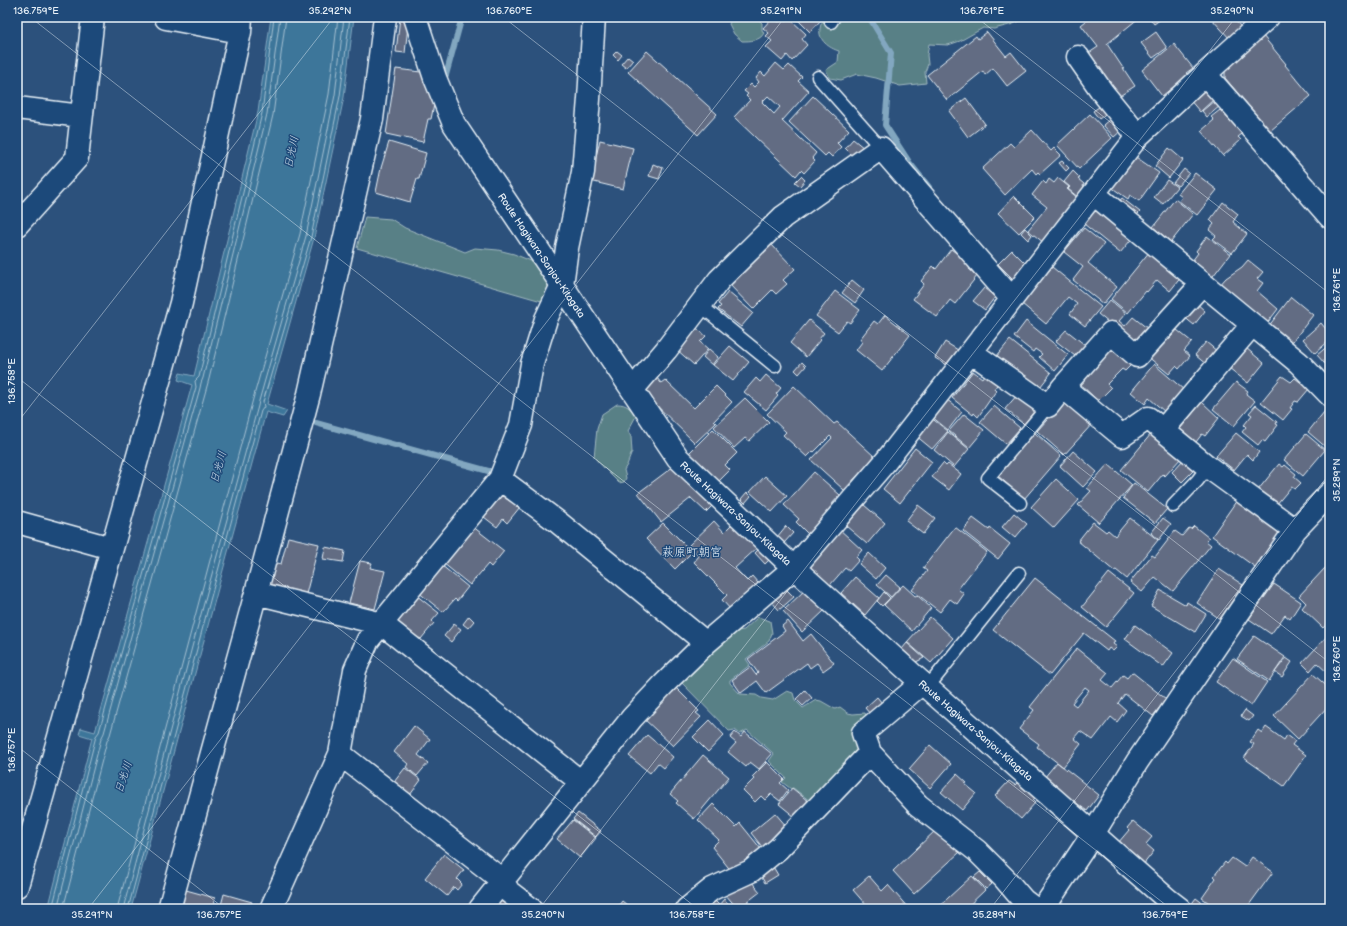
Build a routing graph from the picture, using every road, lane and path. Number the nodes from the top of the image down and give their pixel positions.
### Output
1 (93, 17) edge
2 (385, 17) edge
3 (415, 17) edge
4 (594, 17) edge
5 (1268, 17) edge
6 (166, 18) edge
7 (241, 24) edge
8 (1078, 57) dead end
9 (1205, 74) junction
10 (818, 77) dead end
11 (17, 108) edge
12 (81, 116) junction
13 (1138, 136) junction
14 (880, 148) junction
15 (1094, 194) junction
16 (1330, 217) edge
17 (17, 225) edge
18 (1202, 284) junction
19 (562, 285) junction
20 (1012, 299) junction
21 (700, 306) junction
22 (1252, 325) junction
23 (971, 352) junction
24 (775, 366) dead end
25 (1063, 387) junction
26 (633, 389) junction
27 (1330, 395) edge
28 (1048, 406) junction
29 (1163, 430) junction
30 (1208, 467) junction
31 (500, 479) junction
32 (1330, 493) edge
33 (1020, 502) dead end
34 (1173, 506) dead end
35 (17, 522) edge
36 (1295, 530) junction
37 (111, 548) junction
38 (794, 568) junction
39 (1019, 573) dead end
40 (256, 593) junction
41 (382, 624) junction
42 (706, 643) junction
43 (924, 685) junction
44 (870, 753) junction
45 (340, 754) junction
46 (581, 782) junction
47 (1093, 834) junction
48 (502, 880) junction
49 (17, 886) edge
50 (169, 909) edge
51 (271, 909) edge
52 (480, 909) edge
53 (531, 909) edge
54 (687, 909) edge
55 (1035, 909) edge
56 (1043, 909) edge
57 (1180, 909) edge

1 - 12 street
2 - 40 street
3 - 19 street, Route Hagiwara-Sanjou-Kitagata
4 - 19 street
5 - 9 street
6 - 7 street
7 - 37 street
8 - 13 street
9 - 13 street
9 - 16 street
10 - 14 lane
11 - 12 street
12 - 17 street
13 - 15 street
14 - 20 street
14 - 21 street
15 - 18 street
15 - 20 street
18 - 22 street
18 - 25 street
19 - 26 street, Route Hagiwara-Sanjou-Kitagata
19 - 31 street
20 - 23 street
21 - 24 lane
21 - 26 street
22 - 27 street
22 - 29 street
23 - 28 street
23 - 38 street
25 - 28 street
25 - 29 street
26 - 38 street, Route Hagiwara-Sanjou-Kitagata
28 - 33 lane
29 - 30 street
30 - 34 lane
30 - 36 street
31 - 41 street
31 - 42 street
32 - 36 street
35 - 37 street
36 - 47 street
37 - 49 street
38 - 42 street
38 - 43 street, Route Hagiwara-Sanjou-Kitagata
39 - 43 lane
40 - 41 street
40 - 50 street
41 - 45 street
41 - 46 street
42 - 46 street
43 - 44 street
43 - 47 street, Route Hagiwara-Sanjou-Kitagata
44 - 54 street
44 - 55 street
45 - 48 street
45 - 51 street
46 - 48 street
47 - 56 street
47 - 57 street, Route Hagiwara-Sanjou-Kitagata
48 - 52 street
48 - 53 street

